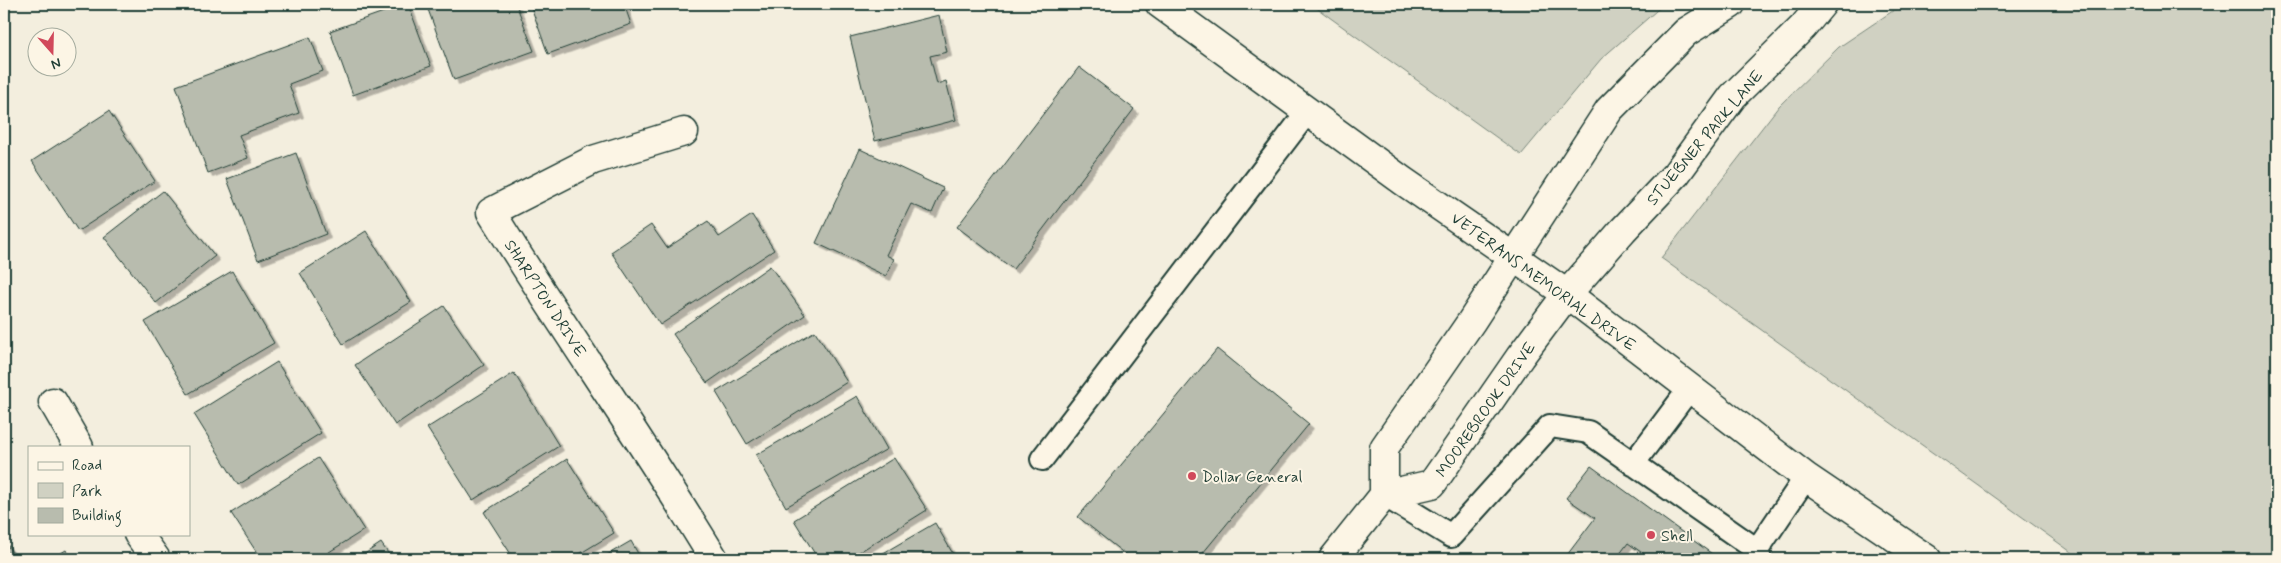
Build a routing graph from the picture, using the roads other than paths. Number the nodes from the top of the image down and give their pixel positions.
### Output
1 (1160, 4) edge
2 (1731, 4) edge
3 (1822, 4) edge
4 (1308, 111) junction
5 (684, 132) dead end
6 (1513, 257) junction
7 (1567, 294) junction
8 (1690, 388) junction
9 (53, 402) dead end
10 (78, 446) edge
11 (1042, 458) dead end
12 (1633, 464) junction
13 (1806, 477) junction
14 (1384, 495) junction
15 (139, 536) edge
16 (1758, 555) edge
17 (156, 559) edge
18 (714, 559) edge
19 (1333, 559) edge
20 (1927, 559) edge

1 - 4 street, VETERANS MEMORIAL DRIVE
2 - 6 street
3 - 7 street, STUEBNER PARK LANE
4 - 6 street, VETERANS MEMORIAL DRIVE
4 - 11 lane
5 - 18 street, SHARPTON DRIVE
6 - 7 street, VETERANS MEMORIAL DRIVE
6 - 14 street
7 - 8 street, VETERANS MEMORIAL DRIVE
7 - 14 street, MOOREBROOK DRIVE
8 - 12 lane
8 - 13 street, VETERANS MEMORIAL DRIVE
9 - 10 street
12 - 14 lane
12 - 16 lane
13 - 16 lane
13 - 20 street, VETERANS MEMORIAL DRIVE
14 - 19 street
15 - 17 street

